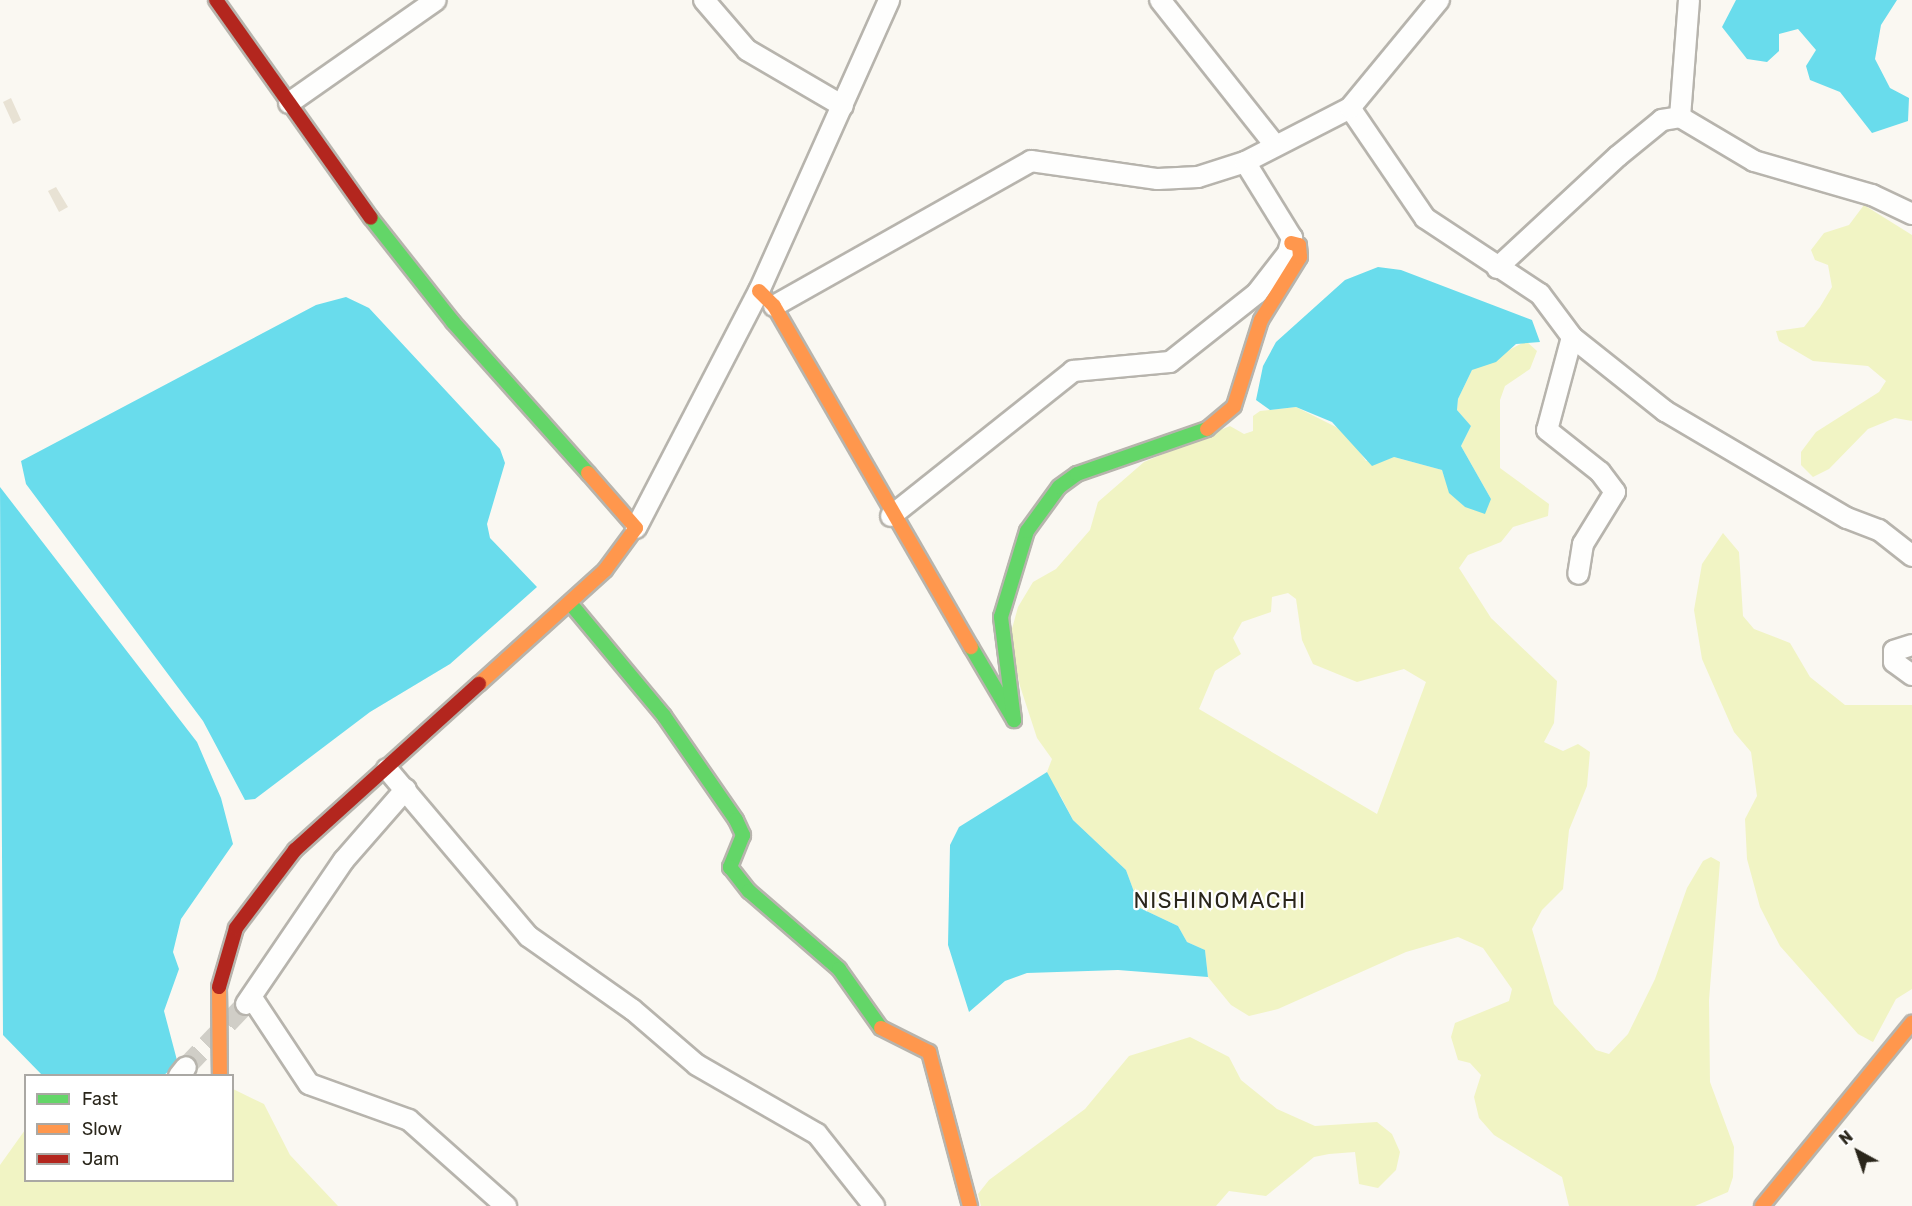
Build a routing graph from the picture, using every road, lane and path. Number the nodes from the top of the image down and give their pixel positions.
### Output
1 (216, 0) edge
2 (436, 0) edge
3 (704, 0) edge
4 (889, 0) edge
5 (1160, 0) edge
6 (1439, 0) edge
7 (1689, 0) edge
8 (289, 103) junction
9 (843, 106) junction
10 (1350, 108) junction
11 (1680, 117) junction
12 (1274, 144) junction
13 (1245, 162) junction
14 (1912, 214) edge
15 (1291, 243) junction
16 (1497, 268) junction
17 (759, 291) junction
18 (774, 306) junction
19 (1572, 337) junction
20 (891, 516) junction
21 (636, 528) junction
22 (1912, 556) edge
23 (1578, 574) dead end
24 (570, 603) junction
25 (1912, 645) edge
26 (1912, 675) edge
27 (387, 769) junction
28 (406, 789) junction
29 (1912, 1023) edge
30 (220, 1074) edge
31 (506, 1206) edge
32 (874, 1206) edge
33 (970, 1206) edge
34 (1762, 1206) edge

1 - 8 street
2 - 8 street
3 - 9 street
4 - 9 street
5 - 12 street
6 - 10 street
7 - 11 street
8 - 21 street
9 - 17 street
10 - 12 street
10 - 16 street
11 - 14 street
11 - 16 street
12 - 13 street
13 - 15 street
13 - 18 street
15 - 20 street
15 - 20 street
16 - 19 street
17 - 18 street
17 - 21 street
18 - 20 street
19 - 22 street
19 - 23 street
21 - 24 street
24 - 27 street
24 - 33 street
25 - 26 street
27 - 28 street
27 - 30 street
28 - 31 street
28 - 32 street
29 - 34 street

